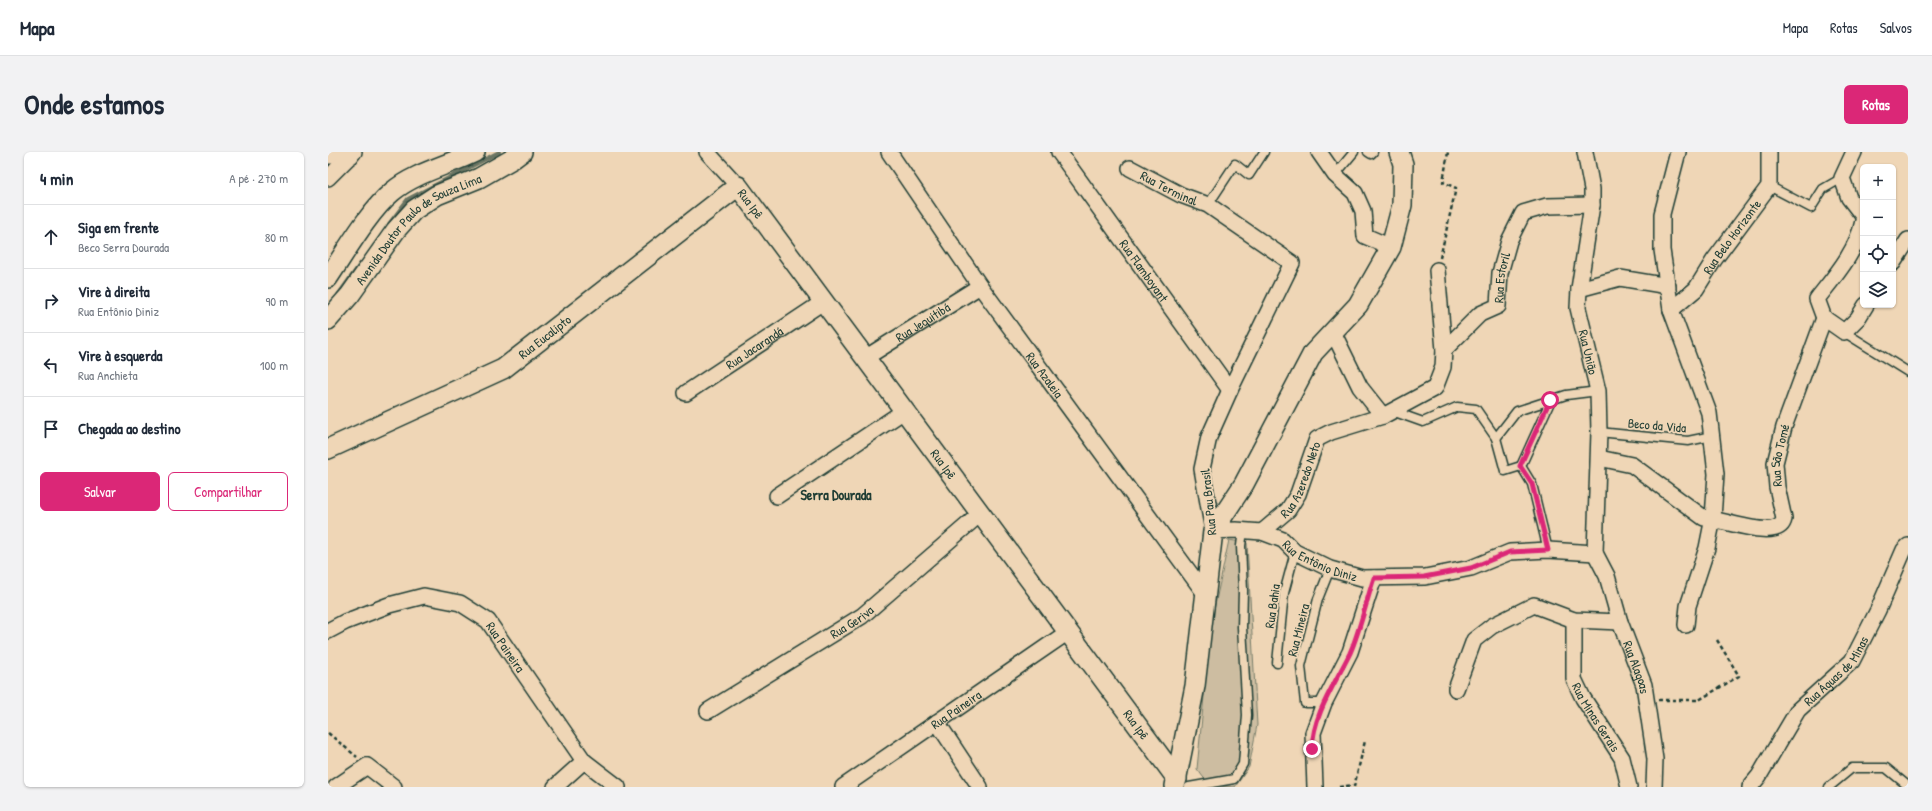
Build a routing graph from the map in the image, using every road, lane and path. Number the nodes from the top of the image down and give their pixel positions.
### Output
1 (475, 152) edge
2 (522, 152) edge
3 (708, 152) edge
4 (889, 152) edge
5 (1059, 152) edge
6 (1264, 152) edge
7 (1319, 152) edge
8 (1354, 152) edge
9 (1368, 152) edge
10 (1373, 152) edge
11 (1399, 152) edge
12 (1448, 152) edge
13 (1585, 152) edge
14 (1678, 152) edge
15 (1769, 152) edge
16 (1854, 152) edge
17 (352, 154) edge
18 (328, 156) edge
19 (1130, 168) dead end
20 (1335, 175) junction
21 (328, 178) edge
22 (1842, 178) junction
23 (738, 186) junction
24 (1768, 186) junction
25 (1208, 205) junction
26 (1592, 205) junction
27 (1860, 212) edge
28 (1860, 232) edge
29 (1908, 240) edge
30 (1391, 247) junction
31 (1896, 258) edge
32 (1437, 270) joint
33 (328, 278) edge
34 (980, 286) junction
35 (1668, 286) junction
36 (1578, 289) junction
37 (823, 302) junction
38 (1864, 308) edge
39 (1671, 310) junction
40 (1824, 318) junction
41 (328, 320) edge
42 (1333, 332) junction
43 (1844, 332) junction
44 (1444, 350) junction
45 (865, 358) junction
46 (1908, 372) edge
47 (1230, 390) junction
48 (1598, 391) junction
49 (686, 393) dead end
50 (1550, 400) junction
51 (904, 411) junction
52 (1388, 413) junction
53 (1599, 432) junction
54 (1712, 436) junction
55 (1496, 438) junction
56 (328, 449) edge
57 (1599, 458) junction
58 (1520, 466) junction
59 (777, 496) dead end
60 (980, 514) junction
61 (1714, 518) junction
62 (1243, 530) junction
63 (1213, 531) junction
64 (1262, 532) junction
65 (1908, 546) edge
66 (1548, 550) junction
67 (1295, 552) junction
68 (1595, 553) junction
69 (1330, 569) junction
70 (1374, 578) junction
71 (1206, 595) junction
72 (1574, 620) junction
73 (1620, 622) junction
74 (1686, 625) dead end
75 (328, 632) edge
76 (1068, 632) junction
77 (1717, 640) dead end
78 (1277, 663) dead end
79 (1456, 689) dead end
80 (1646, 699) junction
81 (1324, 703) junction
82 (708, 711) dead end
83 (937, 722) junction
84 (328, 733) edge
85 (1365, 741) dead end
86 (584, 761) junction
87 (367, 766) junction
88 (1181, 785) edge
89 (1354, 786) edge
90 (1908, 786) edge
91 (336, 787) edge
92 (394, 787) edge
93 (556, 787) edge
94 (618, 787) edge
95 (843, 787) edge
96 (980, 787) edge
97 (1315, 787) edge
98 (1339, 787) edge
99 (1629, 787) edge
100 (1654, 787) edge
101 (1750, 787) edge
102 (1829, 787) edge

1 - 33 street, Avenida Doutor Paulo de Souza Lima
2 - 41 street, Avenida Doutor Paulo de Souza Lima
3 - 23 street, Rua Ipê
4 - 34 street, Rua Azaleia
5 - 47 street, Rua Flamboyant
6 - 25 lane
7 - 20 street
8 - 20 lane
9 - 10 lane
11 - 30 street
12 - 32 path
13 - 26 street, Rua União
14 - 35 street
15 - 24 street, Rua Belo Horizonte
16 - 22 street
17 - 18 street
17 - 21 street
19 - 25 street, Rua Terminal
20 - 30 street
22 - 24 lane
22 - 27 street
23 - 37 street, Rua Ipê
23 - 56 street, Rua Eucalipto
24 - 39 street, Rua Belo Horizonte
25 - 47 street, Rua Pau Brasil
26 - 36 street, Rua União
26 - 44 street, Rua Estoril
28 - 40 street
29 - 31 street
30 - 42 street
32 - 44 street
34 - 45 street, Rua Jequitibá
34 - 71 street, Rua Azaleia
35 - 36 street
35 - 39 street
36 - 48 street, Rua União
37 - 45 street, Rua Ipê
37 - 49 street, Rua Jacarandá
38 - 43 street
39 - 54 street
40 - 43 street
40 - 61 street, Rua São Tomé
42 - 52 street
42 - 63 street
43 - 46 lane
44 - 52 street
45 - 51 street, Rua Ipê
47 - 63 street, Rua Pau Brasil
48 - 50 lane
48 - 53 street, Rua União
50 - 55 lane
50 - 58 lane
51 - 59 street
51 - 60 street, Rua Ipê
52 - 55 lane
52 - 64 street, Rua Azeredo Neto
53 - 54 lane, Beco da Vida
53 - 57 street, Rua União
54 - 61 street
55 - 58 lane
57 - 61 street, Rua São Tomé
57 - 68 street, Rua União
58 - 66 lane
60 - 76 street, Rua Ipê
60 - 82 street, Rua Geriva
61 - 74 street
62 - 63 street, Rua Entônio Diniz
62 - 64 street, Rua Entônio Diniz
62 - 88 lane
63 - 71 street, Rua Pau Brasil
64 - 67 street, Rua Entônio Diniz
65 - 101 street, Rua Águas de Minas
66 - 68 street, Rua Entônio Diniz
66 - 70 street, Rua Entônio Diniz
67 - 69 street, Rua Entônio Diniz
67 - 78 lane, Rua Bahia
68 - 73 street, Rua Alagoas
69 - 70 street, Rua Entônio Diniz
69 - 81 lane, Rua Mineira
70 - 81 street
71 - 88 street, Rua Pau Brasil
72 - 73 street
72 - 79 street
72 - 99 street, Rua Minas Gerais
73 - 80 street, Rua Alagoas
75 - 86 street, Rua Paineira
76 - 83 street, Rua Paineira
76 - 88 street, Rua Ipê
77 - 80 path
80 - 100 street, Rua Alagoas
81 - 97 street
83 - 95 street, Rua Paineira
83 - 96 street
84 - 87 path
85 - 89 path
86 - 93 street
86 - 94 street, Rua Paineira
87 - 91 street
87 - 92 street
89 - 98 path
90 - 102 lane

